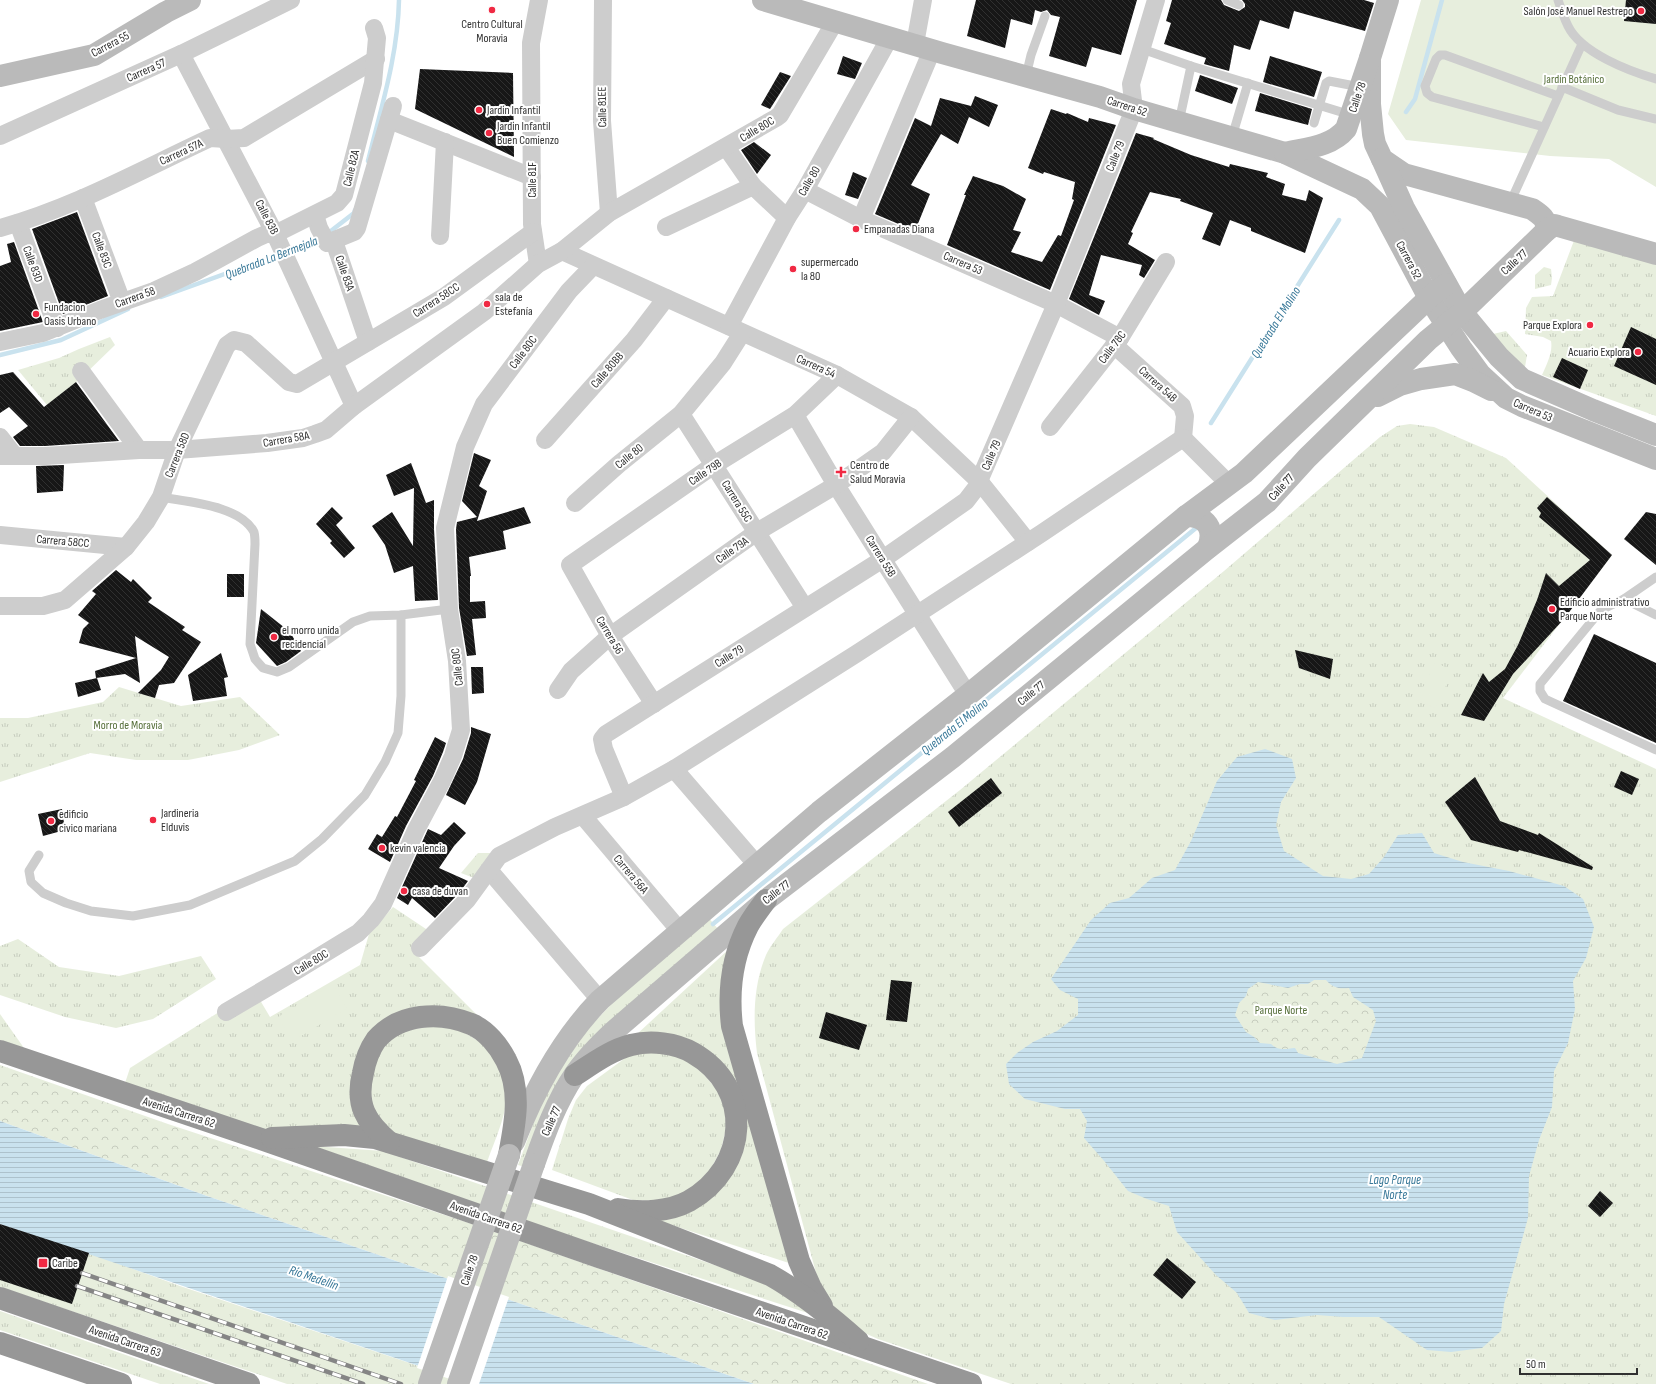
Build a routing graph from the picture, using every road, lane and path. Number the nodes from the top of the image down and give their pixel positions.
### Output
1 (190, 0) edge
2 (291, 0) edge
3 (539, 0) edge
4 (603, 0) edge
5 (763, 0) edge
6 (923, 0) edge
7 (1156, 0) edge
8 (1227, 0) edge
9 (1388, 0) edge
10 (1558, 0) edge
11 (1239, 5) dead end
12 (1045, 16) dead end
13 (836, 20) junction
14 (374, 28) dead end
15 (890, 37) junction
16 (1582, 44) junction
17 (924, 47) junction
18 (1142, 49) junction
19 (182, 54) junction
20 (1370, 58) junction
21 (376, 59) junction
22 (1191, 66) junction
23 (0, 76) edge
24 (1026, 76) junction
25 (1656, 79) edge
26 (1248, 83) junction
27 (1360, 87) junction
28 (1560, 92) junction
29 (1320, 106) junction
30 (1134, 109) junction
31 (1351, 115) junction
32 (1656, 119) edge
33 (1179, 122) junction
34 (1314, 123) dead end
35 (1544, 127) junction
36 (0, 136) edge
37 (1232, 138) junction
38 (226, 139) junction
39 (445, 142) junction
40 (726, 147) junction
41 (1285, 153) junction
42 (1382, 159) junction
43 (532, 177) junction
44 (753, 186) junction
45 (805, 190) junction
46 (83, 198) junction
47 (1510, 203) junction
48 (609, 213) junction
49 (787, 218) junction
50 (860, 219) junction
51 (18, 223) junction
52 (0, 228) edge
53 (666, 228) dead end
54 (1547, 230) junction
55 (324, 232) junction
56 (533, 232) junction
57 (440, 236) dead end
58 (242, 246) joint
59 (282, 248) junction
60 (562, 251) junction
61 (1656, 254) edge
62 (1166, 262) dead end
63 (538, 264) junction
64 (593, 266) junction
65 (1446, 284) junction
66 (666, 298) junction
67 (1429, 298) junction
68 (122, 302) junction
69 (1056, 304) junction
70 (1462, 312) junction
71 (1445, 326) junction
72 (57, 328) junction
73 (736, 330) junction
74 (0, 342) edge
75 (368, 342) junction
76 (1117, 342) junction
77 (334, 362) junction
78 (81, 371) dead end
79 (837, 375) junction
80 (1506, 398) junction
81 (1366, 401) junction
82 (354, 406) junction
83 (681, 414) junction
84 (795, 415) junction
85 (911, 416) junction
86 (1050, 427) dead end
87 (1656, 435) edge
88 (0, 437) edge
89 (1183, 438) junction
90 (546, 440) dead end
91 (139, 450) junction
92 (177, 450) junction
93 (7, 455) edge
94 (1656, 459) edge
95 (714, 466) junction
96 (980, 482) junction
97 (836, 484) junction
98 (1229, 484) junction
99 (161, 497) junction
100 (575, 503) dead end
101 (1186, 516) junction
102 (757, 532) junction
103 (0, 535) edge
104 (1028, 542) junction
105 (126, 547) junction
106 (1208, 548) junction
107 (882, 559) junction
108 (570, 565) joint
109 (1656, 577) edge
110 (1624, 599) junction
111 (0, 606) edge
112 (805, 608) junction
113 (449, 609) junction
114 (917, 614) junction
115 (1656, 614) edge
116 (401, 615) junction
117 (610, 636) junction
118 (558, 690) dead end
119 (968, 696) junction
120 (654, 704) junction
121 (1656, 750) edge
122 (674, 769) junction
123 (624, 797) junction
124 (583, 816) junction
125 (39, 855) dead end
126 (757, 865) junction
127 (489, 870) junction
128 (766, 900) junction
129 (680, 931) junction
130 (420, 948) dead end
131 (600, 1000) junction
132 (226, 1012) dead end
133 (0, 1051) edge
134 (575, 1075) junction
135 (261, 1138) junction
136 (389, 1142) junction
137 (509, 1155) junction
138 (589, 1204) junction
139 (0, 1298) edge
140 (828, 1315) junction
141 (0, 1343) edge
142 (866, 1348) junction
143 (121, 1384) edge
144 (249, 1384) edge
145 (429, 1384) edge
146 (458, 1384) edge
147 (971, 1384) edge

1 - 23 main road, Carrera 55
2 - 19 street, Carrera 57
3 - 43 street, Calle 81F
4 - 48 street, Calle 81EE
5 - 13 main road, Carrera 52
6 - 17 street
7 - 18 street, Calle 79
8 - 11 lane
9 - 20 main road, Calle 78
10 - 16 lane
12 - 24 lane
13 - 15 main road, Carrera 52
13 - 40 street, Calle 80C
14 - 21 street, Calle 82A
15 - 17 main road, Carrera 52
15 - 45 street, Calle 80
16 - 25 lane
16 - 28 lane
17 - 24 main road, Carrera 52
17 - 50 street
18 - 22 lane
18 - 30 street, Calle 79
19 - 36 street, Carrera 57
19 - 38 street, Calle 83B
20 - 27 main road, Calle 78
20 - 42 main road, Carrera 52
21 - 38 street, Carrera 57A
21 - 55 street, Calle 82A
22 - 26 lane
22 - 33 lane
24 - 30 main road, Carrera 52
26 - 29 lane
26 - 37 lane
27 - 29 lane
27 - 31 main road, Calle 78
28 - 32 lane
28 - 35 lane
28 - 35 lane
29 - 31 lane
29 - 34 lane
30 - 33 main road, Carrera 52
30 - 69 street, Calle 79
31 - 41 main road, Calle 78
33 - 37 main road, Carrera 52
35 - 47 lane
37 - 41 main road, Carrera 52
38 - 46 street, Carrera 57A
38 - 59 street, Calle 83B
39 - 43 street
39 - 55 street, Calle 82A
39 - 57 street
40 - 44 street
40 - 48 street, Calle 80C
41 - 67 main road, Carrera 52
42 - 47 main road
42 - 65 main road, Carrera 52
43 - 56 street, Calle 81F
44 - 49 street
44 - 53 street
45 - 49 street, Calle 80
45 - 50 street, Carrera 53
46 - 51 street, Carrera 57A
46 - 68 street, Calle 83C
47 - 54 main road
48 - 60 street, Calle 80C
49 - 73 street, Calle 80
50 - 69 street, Carrera 53
51 - 52 street, Carrera 57A
51 - 72 street, Calle 83D
54 - 61 main road
54 - 70 main road, Calle 77
55 - 59 street, Calle 82A
55 - 75 street, Calle 83A
56 - 63 street, Calle 81F
56 - 75 street, Carrera 58CC
58 - 59 street, Calle 82A
58 - 68 street, Carrera 58
59 - 77 street, Calle 83B
60 - 63 street, Calle 80C
60 - 64 street, Carrera 54
62 - 76 street, Calle 78C
63 - 82 street, Carrera 58A
64 - 66 street, Carrera 54
64 - 113 street, Calle 80C
65 - 67 main road, Calle 77
65 - 70 main road, Carrera 52
66 - 73 street, Carrera 54
66 - 90 street, Calle 80BB
67 - 71 main road, Carrera 53
67 - 98 main road, Calle 77
68 - 72 street, Carrera 58
69 - 76 street, Carrera 53
69 - 96 street, Calle 79
70 - 71 main road, Calle 77
70 - 87 main road, Carrera 53
71 - 80 main road, Carrera 53
71 - 81 main road, Calle 77
72 - 74 street, Carrera 58
73 - 79 street, Carrera 54
73 - 83 street, Calle 80
75 - 77 street, Carrera 58CC
76 - 86 street, Calle 78C
76 - 89 street, Carrera 54B
77 - 82 street, Calle 83B
77 - 92 street, Carrera 58D
78 - 91 street
79 - 84 street, Calle 79B
79 - 85 street, Carrera 54
80 - 81 main road
80 - 94 main road, Carrera 53
81 - 106 main road, Calle 77
82 - 92 street, Carrera 58A
83 - 95 street, Carrera 55C
83 - 100 street, Calle 80
84 - 95 street, Calle 79B
84 - 97 street, Carrera 55B
85 - 96 street, Carrera 54
85 - 97 street, Calle 79A
88 - 93 street
89 - 98 street
89 - 104 street
91 - 92 street, Carrera 58A
91 - 93 street, Carrera 58A
92 - 99 street, Carrera 58D
95 - 102 street, Carrera 55C
95 - 108 street, Calle 79B
96 - 104 street, Carrera 54
96 - 107 street, Calle 79
97 - 102 street, Calle 79A
97 - 107 street, Carrera 55B
98 - 101 main road, Calle 77
99 - 105 street, Carrera 58D
99 - 116 lane
101 - 106 main road
101 - 119 main road, Calle 77
102 - 112 street, Carrera 55C
102 - 117 street, Calle 79A
103 - 105 street, Carrera 58CC
104 - 114 street
105 - 111 street, Carrera 58D
106 - 128 main road, Calle 77
107 - 112 street, Calle 79
107 - 114 street, Carrera 55B
108 - 117 street, Carrera 56
109 - 110 lane
110 - 115 lane
110 - 121 lane
112 - 120 street, Calle 79
113 - 116 lane
113 - 132 street, Calle 80C
114 - 119 street, Carrera 55B
114 - 122 street
116 - 125 lane
117 - 118 street, Calle 79A
117 - 120 street, Carrera 56
119 - 126 main road, Calle 77
120 - 123 street, Calle 79
122 - 123 street
122 - 126 street
123 - 124 street
124 - 127 street
124 - 129 street, Carrera 56A
126 - 129 main road, Calle 77
127 - 130 street
127 - 131 street
128 - 134 main road, Calle 77
128 - 140 highway
129 - 131 main road, Calle 77
131 - 137 main road, Calle 77
133 - 135 highway, Avenida Carrera 62
134 - 138 highway
134 - 146 main road, Calle 77, bridge
135 - 136 highway
135 - 142 highway, Avenida Carrera 62
136 - 137 highway
136 - 138 highway
137 - 145 main road, Calle 78, bridge
138 - 140 highway
139 - 144 highway, Avenida Carrera 63
140 - 142 highway
141 - 143 highway
142 - 147 highway, Avenida Carrera 62

